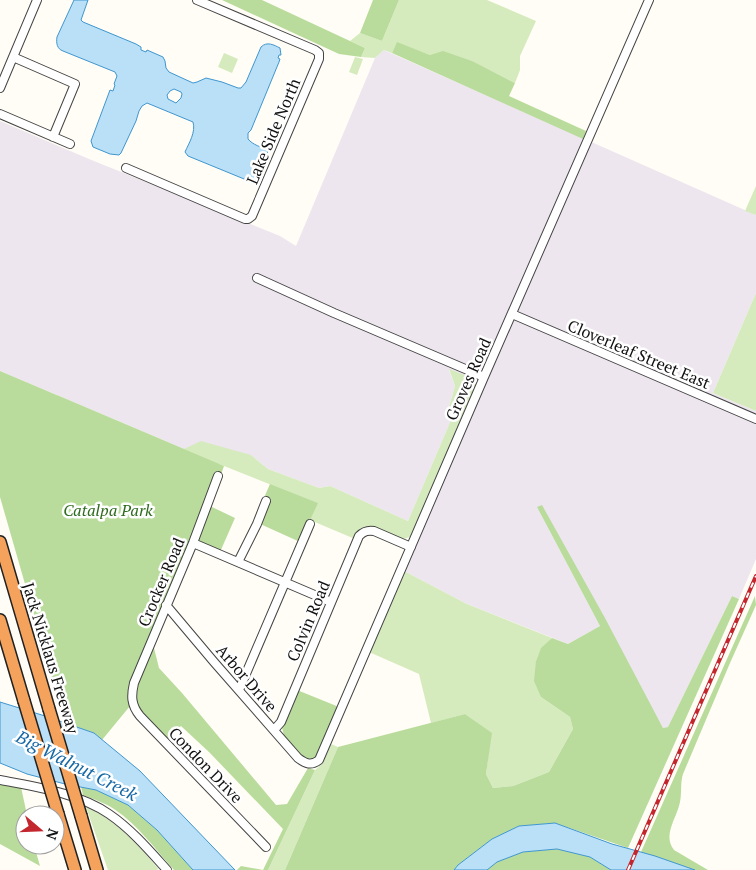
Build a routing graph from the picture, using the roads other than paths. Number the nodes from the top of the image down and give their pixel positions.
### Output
1 (37, 0) edge
2 (197, 0) edge
3 (650, 0) edge
4 (212, 3) edge
5 (13, 58) junction
6 (0, 88) edge
7 (0, 114) edge
8 (53, 137) junction
9 (70, 144) dead end
10 (126, 168) dead end
11 (257, 278) dead end
12 (512, 314) junction
13 (484, 377) junction
14 (756, 419) edge
15 (218, 476) dead end
16 (266, 501) dead end
17 (310, 524) dead end
18 (0, 542) edge
19 (192, 543) junction
20 (411, 547) junction
21 (238, 562) junction
22 (285, 582) junction
23 (331, 602) junction
24 (166, 605) junction
25 (0, 620) edge
26 (239, 690) junction
27 (131, 698) joint
28 (274, 730) junction
29 (310, 764) joint
30 (0, 780) edge
31 (266, 847) dead end
32 (75, 870) edge
33 (97, 870) edge
34 (167, 870) edge

1 - 5 street
2 - 4 street
3 - 12 street, Groves Road
4 - 10 street, Lake Side North
5 - 6 street
5 - 8 street
7 - 8 street
8 - 9 street
11 - 13 street
12 - 13 street, Groves Road
12 - 14 street, Cloverleaf Street East
13 - 20 street, Groves Road
15 - 19 street, Crocker Road
16 - 21 street
17 - 22 street
18 - 33 highway, Jack Nicklaus Freeway, bridge
19 - 21 street
19 - 24 street, Crocker Road
20 - 23 street, Colvin Road
20 - 29 street, Groves Road
21 - 22 street
22 - 23 street
22 - 26 street
23 - 28 street, Colvin Road
24 - 26 street, Arbor Drive
24 - 27 street, Crocker Road
25 - 32 highway, bridge
26 - 28 street, Arbor Drive
27 - 31 street, Condon Drive
28 - 29 street, Arbor Drive
30 - 34 street

